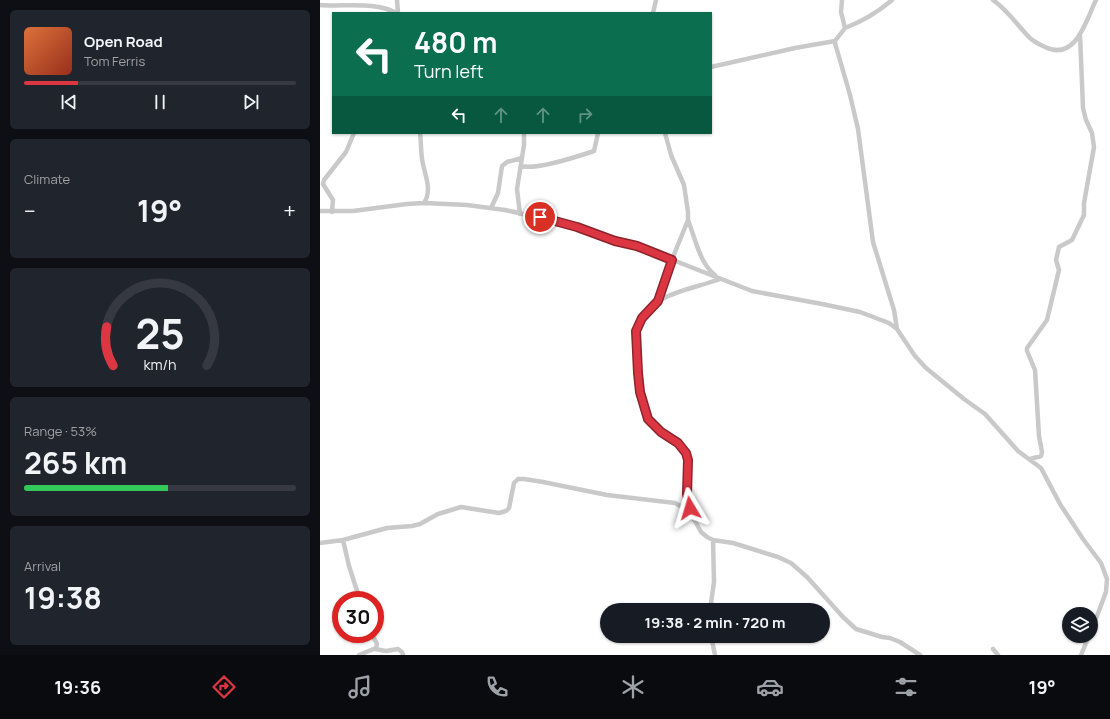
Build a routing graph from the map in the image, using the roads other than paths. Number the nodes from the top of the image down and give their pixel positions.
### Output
1 (397, 0) edge
2 (656, 0) edge
3 (842, 0) edge
4 (892, 0) edge
5 (994, 0) edge
6 (1096, 0) edge
7 (320, 6) edge
8 (395, 12) edge
9 (397, 12) edge
10 (654, 12) edge
11 (845, 28) junction
12 (1080, 35) junction
13 (835, 41) junction
14 (712, 67) edge
15 (354, 134) edge
16 (420, 134) edge
17 (524, 134) edge
18 (598, 134) edge
19 (665, 134) edge
20 (522, 158) junction
21 (521, 166) junction
22 (424, 203) junction
23 (491, 208) junction
24 (320, 211) edge
25 (332, 212) junction
26 (520, 214) junction
27 (688, 220) junction
28 (672, 260) junction
29 (720, 279) junction
30 (658, 301) junction
31 (897, 329) junction
32 (1030, 459) junction
33 (691, 514) junction
34 (342, 540) junction
35 (713, 540) junction
36 (320, 543) edge
37 (357, 591) edge
38 (711, 603) edge
39 (1098, 612) edge
40 (376, 643) edge
41 (712, 643) edge
42 (1086, 643) edge
43 (375, 649) junction
44 (993, 649) dead end
45 (359, 655) edge
46 (403, 655) edge
47 (715, 655) edge
48 (920, 655) edge
49 (998, 655) edge
50 (1081, 655) edge

1 - 9 street
2 - 10 street
3 - 11 street
4 - 11 street
5 - 12 street
6 - 12 street
7 - 8 street
11 - 13 street
12 - 32 street
13 - 14 street
13 - 31 street
15 - 25 street
16 - 22 street
17 - 20 street
18 - 21 street
19 - 27 street
20 - 21 street
20 - 23 street
21 - 26 street
22 - 23 street
22 - 25 street
23 - 26 street
24 - 25 street
26 - 28 street
27 - 28 street
27 - 29 street
28 - 29 street
28 - 30 street
29 - 30 street
29 - 31 street
30 - 33 street
31 - 32 street
32 - 39 street
33 - 34 street
33 - 35 street
34 - 36 street
34 - 37 street
35 - 38 street
35 - 48 street
40 - 43 street
41 - 47 street
42 - 50 street
43 - 45 street
43 - 46 street
44 - 49 street

